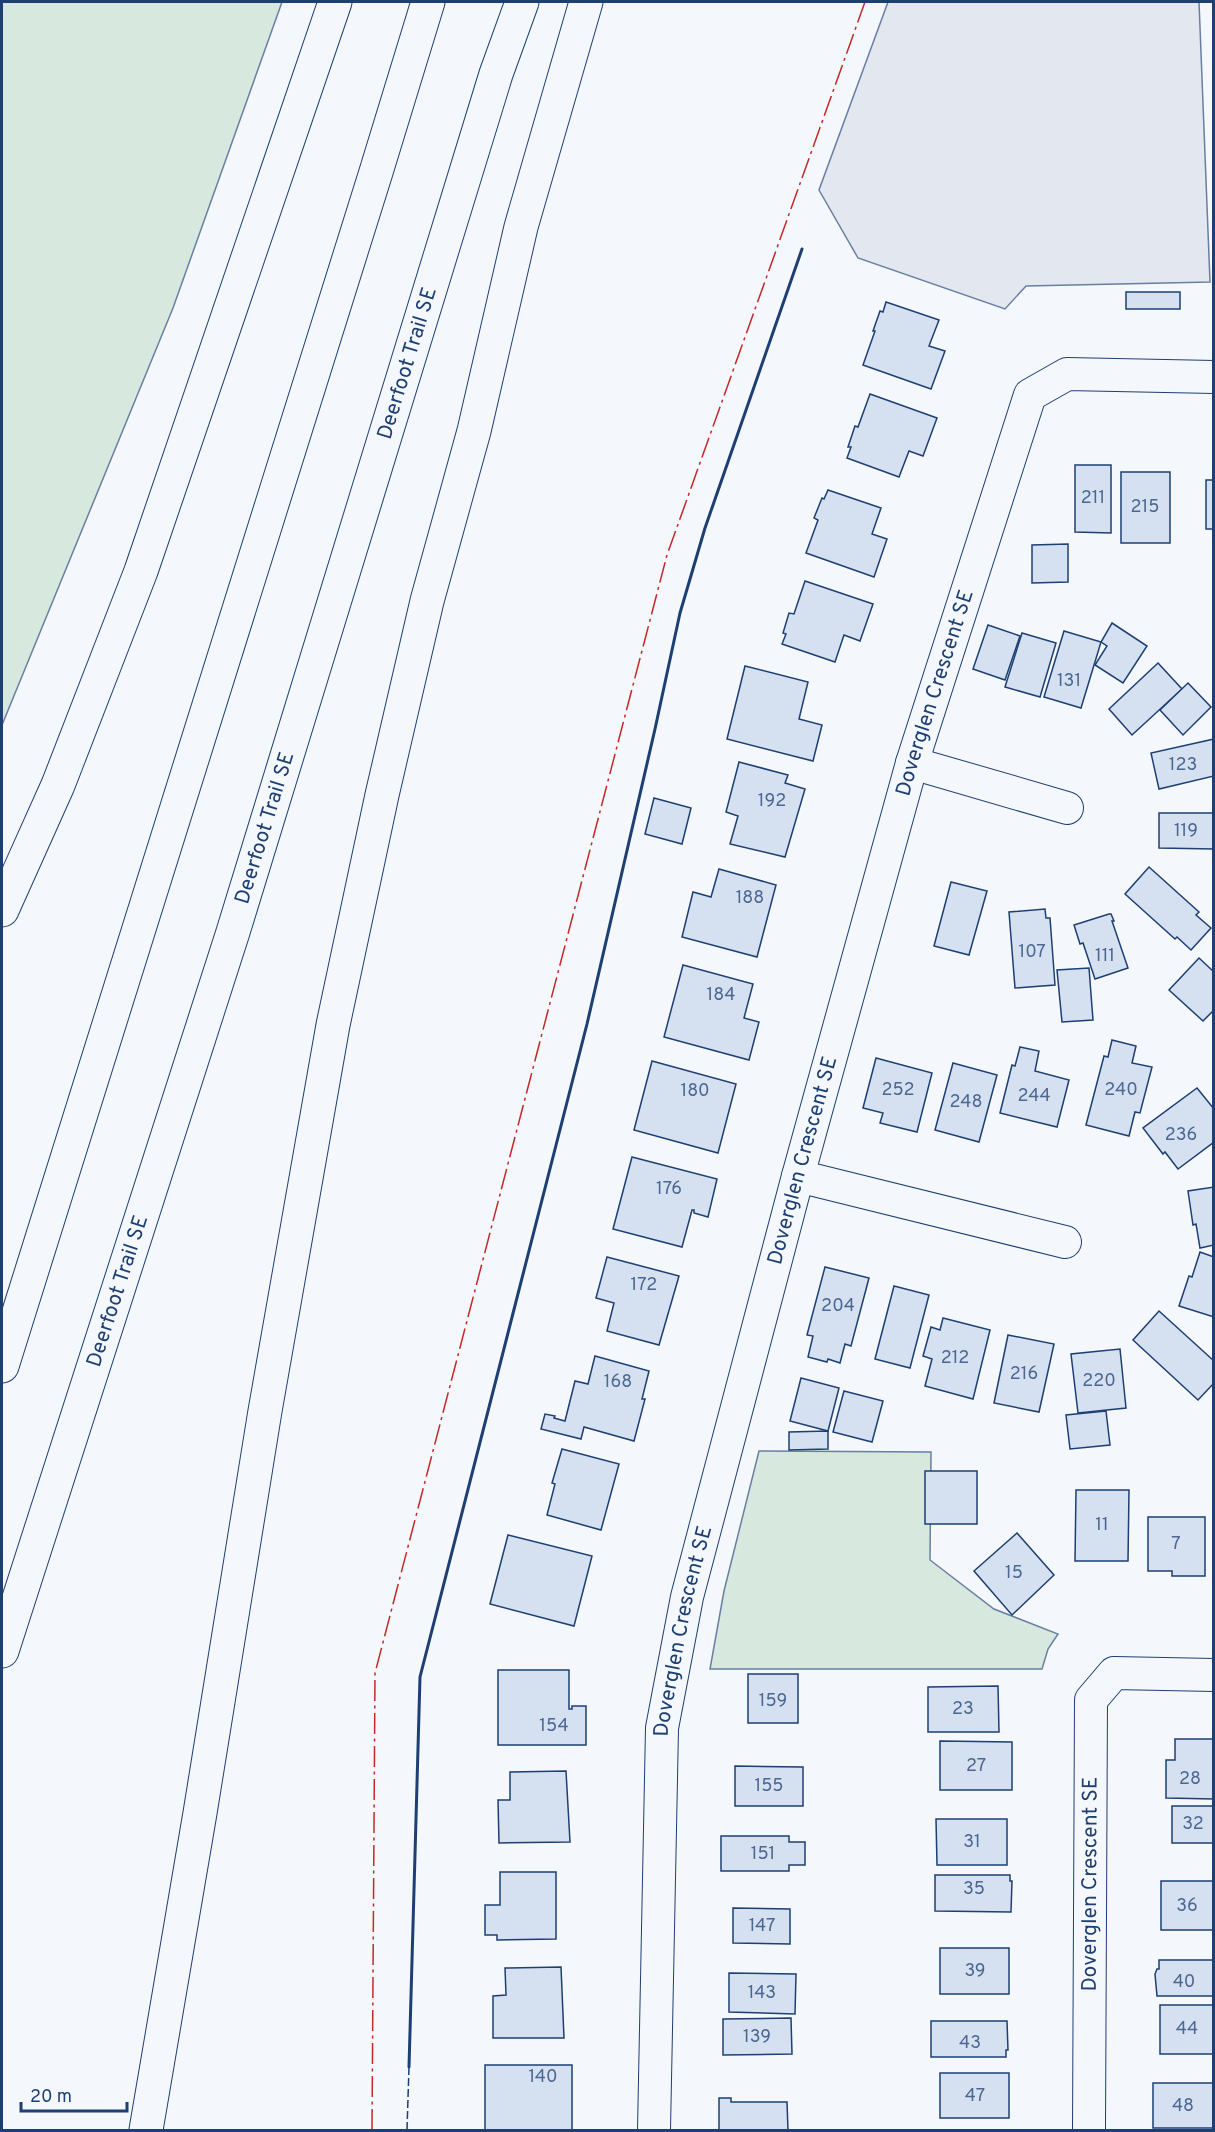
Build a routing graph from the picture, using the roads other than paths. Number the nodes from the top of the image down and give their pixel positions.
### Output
1 (335, 2) edge
2 (428, 2) edge
3 (522, 2) edge
4 (586, 2) edge
5 (1214, 376) edge
6 (912, 764) junction
7 (1066, 808) dead end
8 (2, 910) edge
9 (798, 1176) junction
10 (1065, 1242) dead end
11 (2, 1366) edge
12 (2, 1651) edge
13 (1214, 1675) edge
14 (146, 2130) edge
15 (654, 2130) edge
16 (1089, 2130) edge

1 - 8 highway
2 - 11 highway
3 - 12 highway, Deerfoot Trail SE
4 - 14 highway
5 - 6 street, Doverglen Crescent SE
6 - 7 street
6 - 9 street, Doverglen Crescent SE
9 - 10 street
9 - 15 street, Doverglen Crescent SE
13 - 16 street, Doverglen Crescent SE

